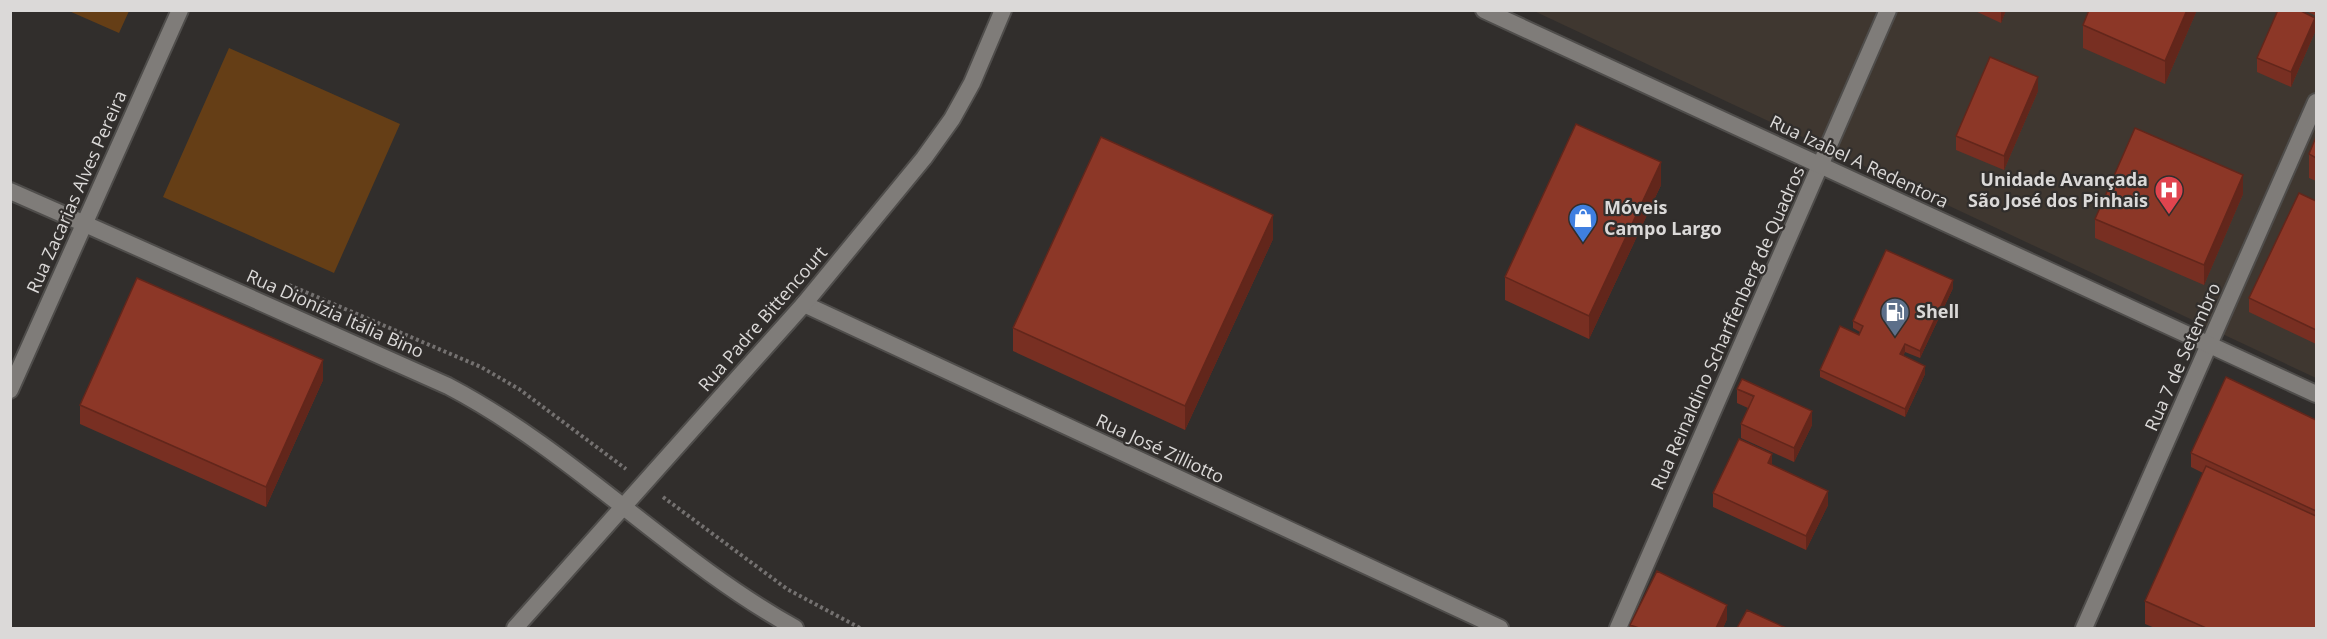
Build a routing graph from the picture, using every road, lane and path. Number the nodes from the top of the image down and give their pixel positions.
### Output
1 (180, 10) edge
2 (1002, 10) edge
3 (1484, 10) edge
4 (1888, 10) edge
5 (2316, 102) edge
6 (1821, 165) junction
7 (10, 191) edge
8 (85, 224) junction
9 (804, 304) junction
10 (2210, 344) junction
11 (10, 390) edge
12 (2316, 394) edge
13 (668, 501) dead end
14 (624, 507) junction
15 (515, 628) edge
16 (795, 628) edge
17 (860, 628) edge
18 (1500, 628) edge
19 (1618, 628) edge
20 (2084, 628) edge

1 - 8 main road, Rua Zacarias Alves Pereira
2 - 9 main road, Rua Padre Bittencourt
3 - 6 main road, Rua Izabel A Redentora
4 - 6 main road, Rua Reinaldino Scharffenberg de Quadros
5 - 10 main road, Rua 7 de Setembro
6 - 10 main road, Rua Izabel A Redentora
6 - 19 main road, Rua Reinaldino Scharffenberg de Quadros
7 - 8 main road, Rua Dionízia Itália Bino
8 - 11 main road, Rua Zacarias Alves Pereira
8 - 14 main road, Rua Dionízia Itália Bino
9 - 14 main road, Rua Padre Bittencourt
9 - 18 main road, Rua José Zilliotto
10 - 12 main road, Rua Izabel A Redentora
10 - 20 main road, Rua 7 de Setembro
13 - 17 path
14 - 15 main road, Rua Padre Bittencourt
14 - 16 main road, Rua Dionízia Itália Bino

